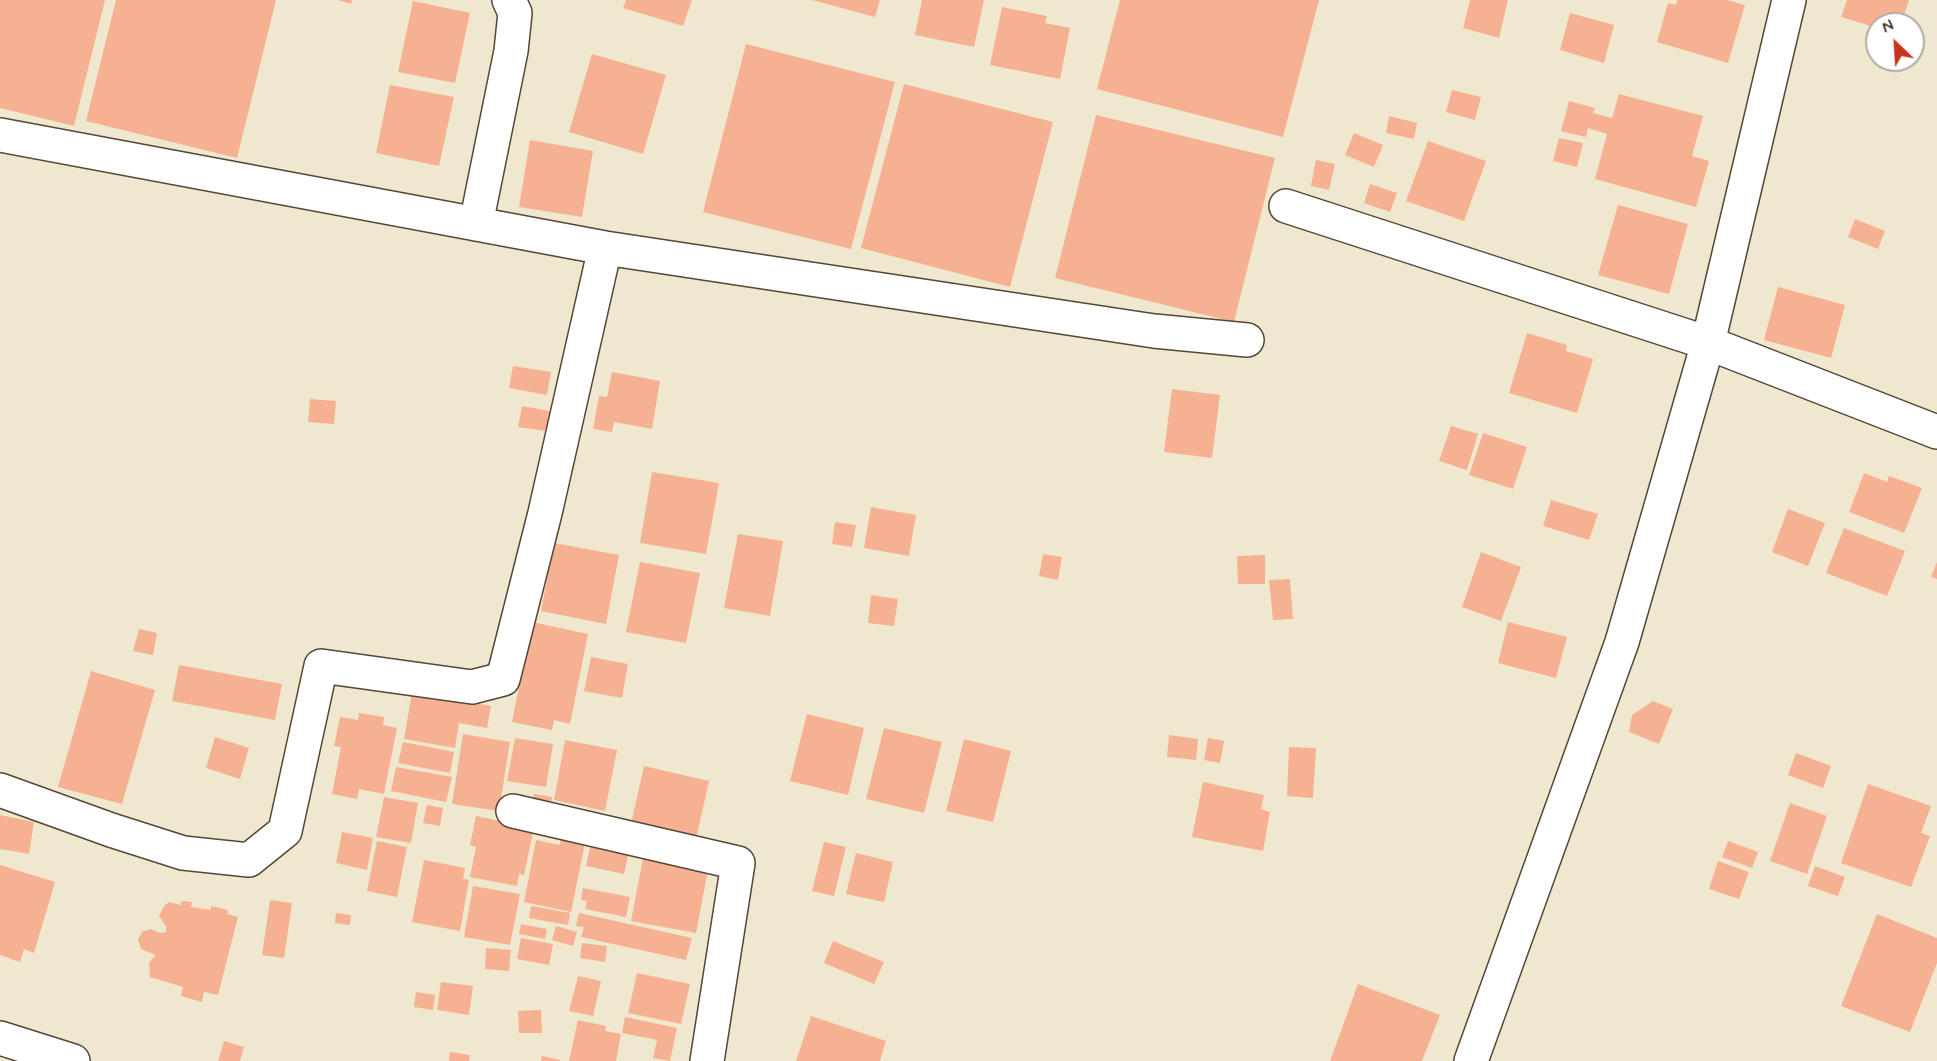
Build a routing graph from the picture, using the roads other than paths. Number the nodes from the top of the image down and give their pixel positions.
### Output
1 (509, 0) edge
2 (1789, 0) edge
3 (0, 135) edge
4 (1286, 206) dead end
5 (476, 224) junction
6 (605, 248) junction
7 (1247, 340) dead end
8 (1708, 343) junction
9 (1937, 432) edge
10 (0, 790) edge
11 (513, 811) dead end
12 (0, 1038) edge
13 (74, 1061) edge
14 (707, 1061) edge
15 (1471, 1061) edge

1 - 5 street
2 - 8 street
3 - 5 street
4 - 8 street
5 - 6 street
6 - 7 street
6 - 10 street
8 - 9 street
8 - 15 street
11 - 14 street
12 - 13 street

